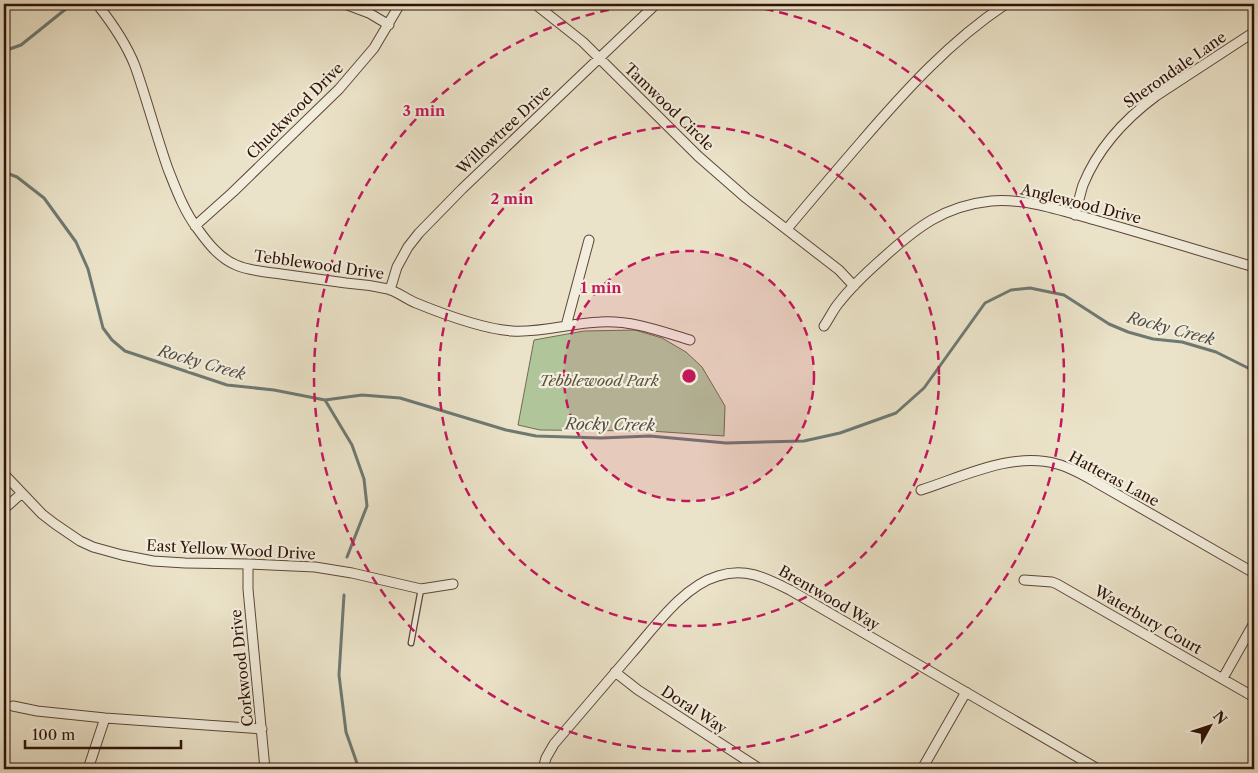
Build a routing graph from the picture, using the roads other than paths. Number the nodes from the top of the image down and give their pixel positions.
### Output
1 (97, 4) edge
2 (346, 4) edge
3 (400, 4) edge
4 (535, 4) edge
5 (656, 4) edge
6 (1006, 4) edge
7 (389, 25) junction
8 (1254, 32) edge
9 (600, 58) junction
10 (1075, 214) junction
11 (196, 226) junction
12 (787, 229) junction
13 (589, 240) dead end
14 (1254, 267) edge
15 (854, 286) junction
16 (390, 290) junction
17 (566, 326) junction
18 (824, 326) dead end
19 (690, 340) dead end
20 (4, 474) edge
21 (921, 490) dead end
22 (22, 493) junction
23 (4, 509) edge
24 (248, 564) junction
25 (1254, 573) edge
26 (1024, 580) dead end
27 (453, 584) dead end
28 (421, 589) junction
29 (1254, 622) edge
30 (411, 643) dead end
31 (616, 672) junction
32 (1223, 678) junction
33 (966, 692) junction
34 (1254, 696) edge
35 (13, 706) dead end
36 (105, 718) junction
37 (262, 729) junction
38 (88, 769) edge
39 (265, 769) edge
40 (543, 769) edge
41 (760, 769) edge
42 (922, 769) edge
43 (1098, 769) edge

1 - 11 street, Tebblewood Drive
2 - 7 street
3 - 7 street, Chuckwood Drive
4 - 9 street, Tamwood Circle
5 - 9 street, Willowtree Drive
6 - 12 street
7 - 11 street, Chuckwood Drive
8 - 10 street, Sherondale Lane
9 - 12 street, Tamwood Circle
9 - 16 street, Willowtree Drive
10 - 14 street, Anglewood Drive
10 - 15 street, Anglewood Drive
11 - 16 street, Tebblewood Drive
12 - 15 street, Tamwood Circle
13 - 17 street
15 - 18 street, Anglewood Drive
16 - 17 street, Tebblewood Drive
17 - 19 street, Tebblewood Drive
20 - 22 street, East Yellow Wood Drive
21 - 25 street, Hatteras Lane
22 - 23 street
22 - 24 street, East Yellow Wood Drive
24 - 28 street, East Yellow Wood Drive
24 - 37 street, Corkwood Drive
26 - 32 street, Waterbury Court
27 - 28 street, East Yellow Wood Drive
28 - 30 lane
29 - 32 street
31 - 33 street, Brentwood Way
31 - 40 street, Brentwood Way
31 - 41 street, Doral Way
32 - 34 street, Waterbury Court
33 - 42 street
33 - 43 street, Brentwood Way
35 - 36 street
36 - 37 street
36 - 38 street
37 - 39 street, Corkwood Drive

